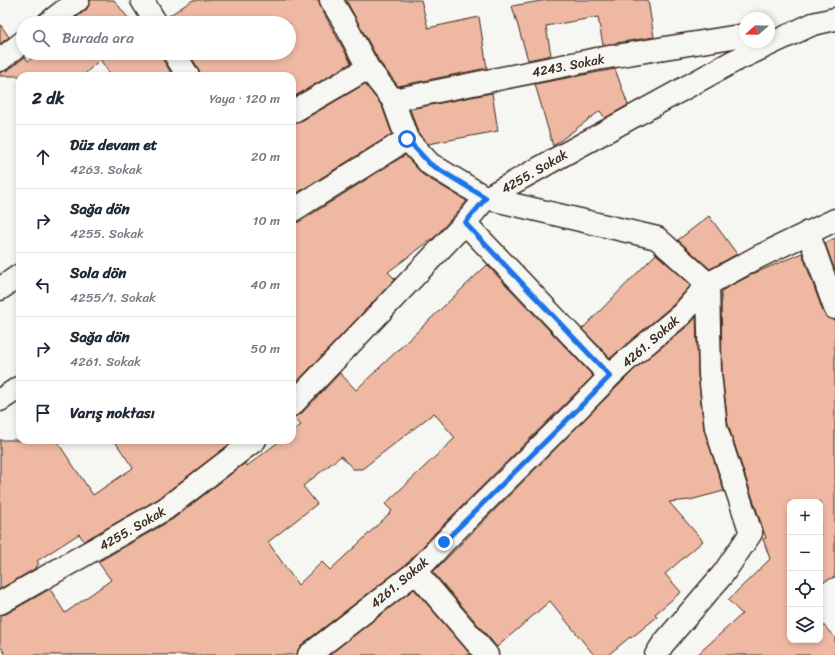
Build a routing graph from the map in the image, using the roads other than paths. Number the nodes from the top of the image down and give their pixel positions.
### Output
1 (78, 0) edge
2 (142, 0) edge
3 (331, 0) edge
4 (57, 16) edge
5 (152, 16) edge
6 (835, 19) edge
7 (813, 24) junction
8 (775, 30) edge
9 (739, 36) edge
10 (16, 47) edge
11 (0, 60) edge
12 (178, 60) edge
13 (368, 68) junction
14 (186, 72) edge
15 (393, 100) junction
16 (296, 110) edge
17 (407, 139) junction
18 (486, 198) junction
19 (296, 208) edge
20 (835, 220) edge
21 (465, 223) junction
22 (808, 232) junction
23 (16, 278) edge
24 (708, 284) junction
25 (0, 289) edge
26 (835, 308) edge
27 (610, 376) junction
28 (16, 390) edge
29 (0, 400) edge
30 (296, 401) edge
31 (250, 444) edge
32 (416, 572) junction
33 (0, 603) edge
34 (309, 655) edge
35 (487, 655) edge
36 (656, 655) edge

1 - 4 street
2 - 5 street
3 - 13 street
6 - 7 street, 4255. Sokak
7 - 8 street
7 - 18 street, 4255. Sokak
9 - 15 street, 4243. Sokak
10 - 11 street
12 - 14 street
13 - 15 street
13 - 16 street
15 - 17 street
17 - 18 street
17 - 19 street
18 - 21 street, 4255. Sokak
18 - 24 street
20 - 22 street, 4261. Sokak
21 - 27 street
21 - 30 street, 4255. Sokak
22 - 24 street, 4261. Sokak
22 - 26 street
23 - 25 street
24 - 27 street, 4261. Sokak
24 - 36 street
27 - 32 street, 4261. Sokak
28 - 29 street
31 - 33 street, 4255. Sokak
32 - 34 street, 4261. Sokak
32 - 35 street

